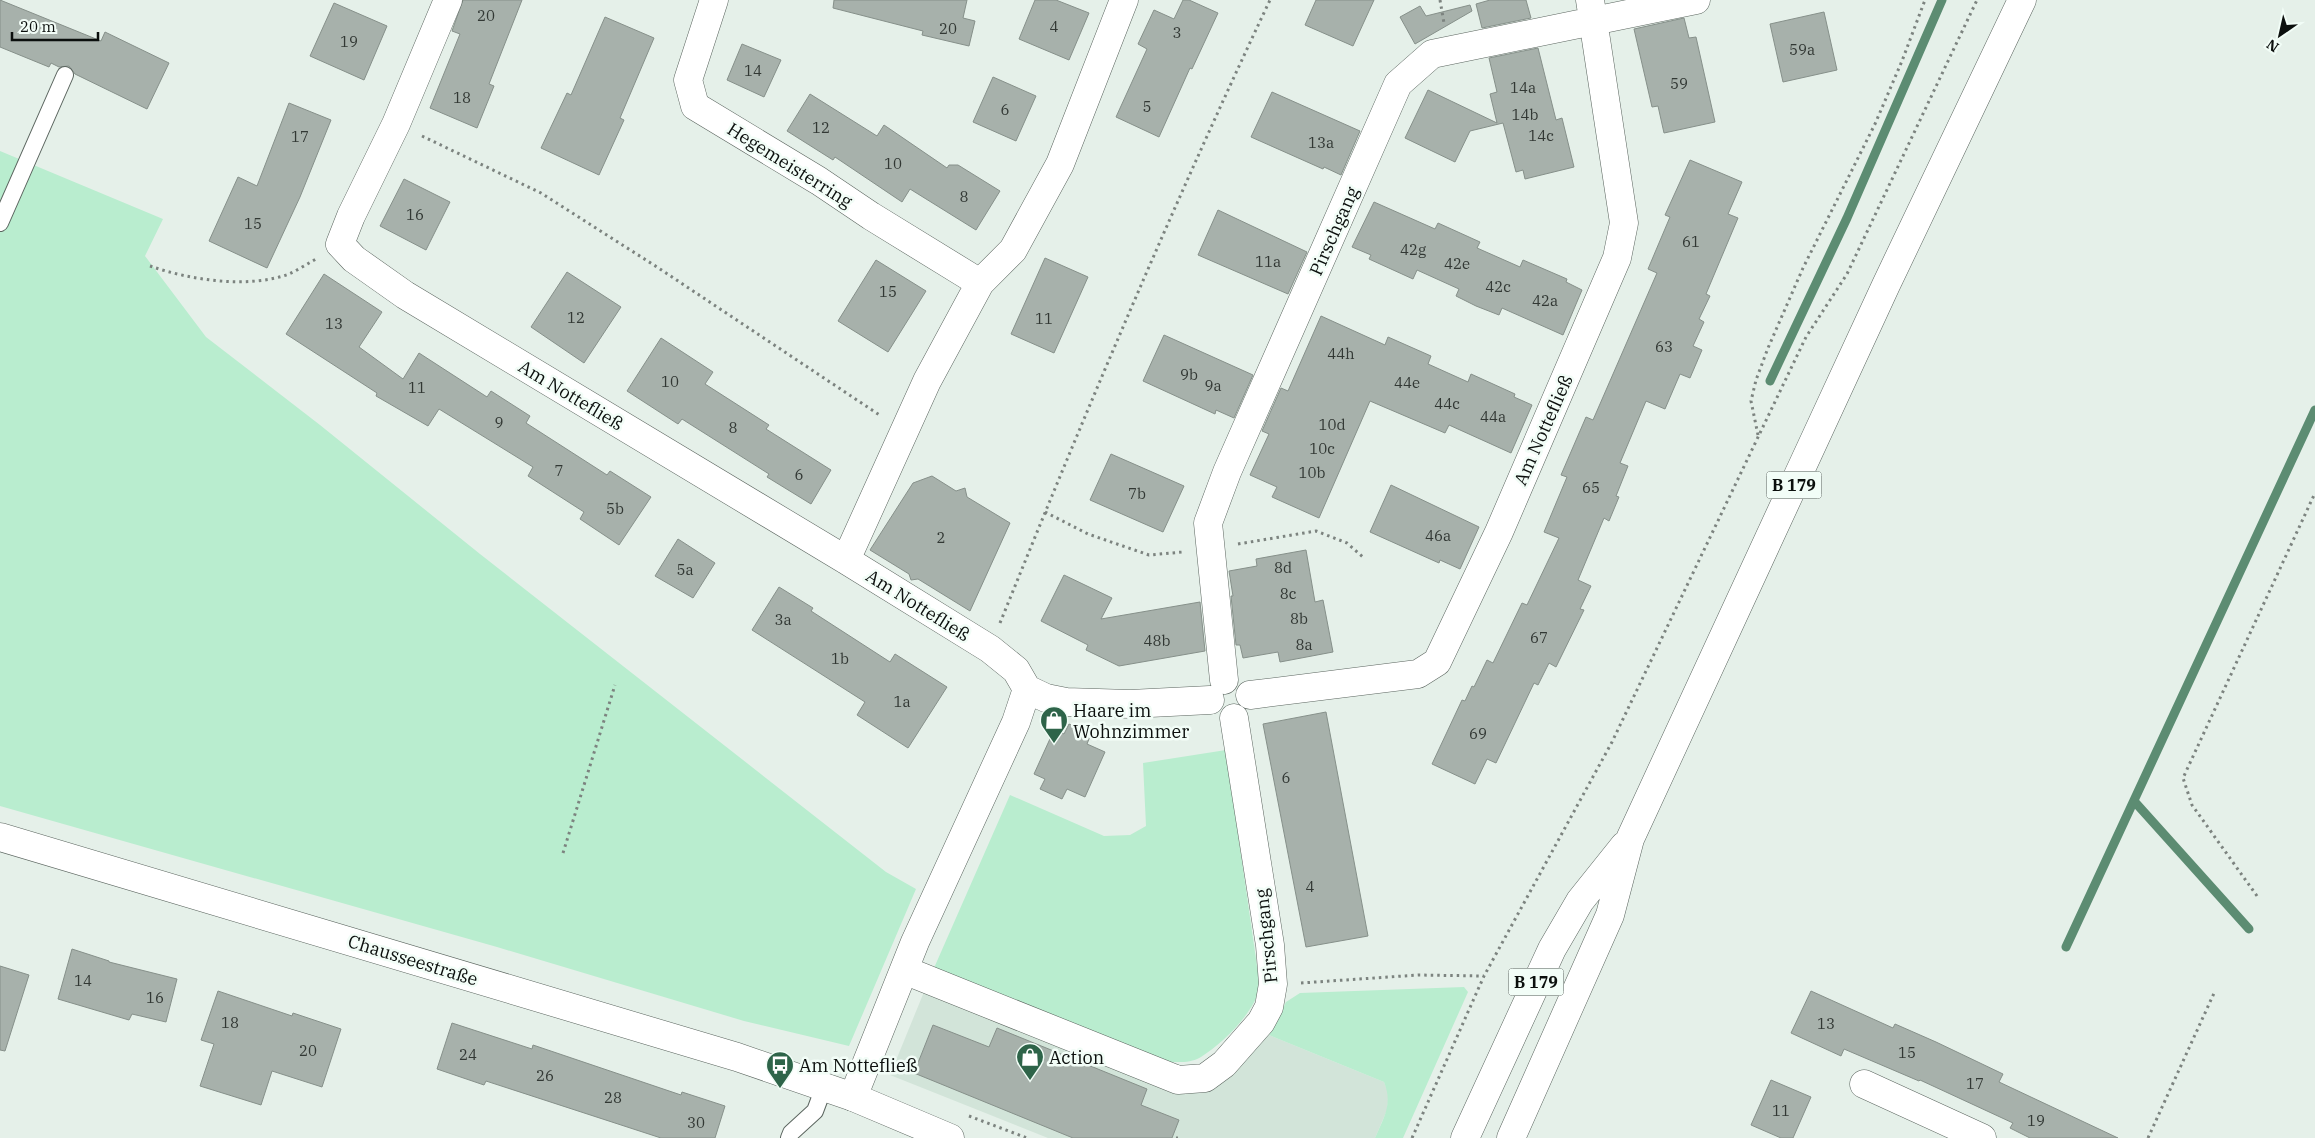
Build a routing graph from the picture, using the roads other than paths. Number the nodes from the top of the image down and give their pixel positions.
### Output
1 (448, 0) edge
2 (714, 0) edge
3 (1124, 0) edge
4 (1696, 0) edge
5 (2022, 0) edge
6 (1592, 11) edge
7 (65, 75) dead end
8 (0, 223) edge
9 (980, 283) junction
10 (846, 560) junction
11 (1027, 688) junction
12 (1217, 690) junction
13 (1250, 695) junction
14 (1234, 718) junction
15 (0, 837) edge
16 (1630, 839) junction
17 (904, 970) junction
18 (1864, 1084) dead end
19 (824, 1087) junction
20 (852, 1097) junction
21 (789, 1138) edge
22 (950, 1138) edge
23 (1465, 1138) edge
24 (1512, 1138) edge
25 (1982, 1138) edge

1 - 10 street, Am Nottefließ
2 - 9 street, Hegemeisterring
3 - 9 street
4 - 6 street, Pirschgang
5 - 16 street, B 179
6 - 12 street, Pirschgang
6 - 13 street, Am Nottefließ
7 - 8 lane
9 - 10 street
10 - 11 street, Am Nottefließ
11 - 12 street
11 - 17 street
12 - 13 street
12 - 14 street
13 - 14 street
14 - 17 street, Pirschgang
15 - 19 street, Chausseestraße
16 - 23 street, B 179
16 - 24 street, B 179
17 - 20 street
18 - 25 street
19 - 20 street, Chausseestraße
19 - 21 lane
20 - 22 street, Chausseestraße

